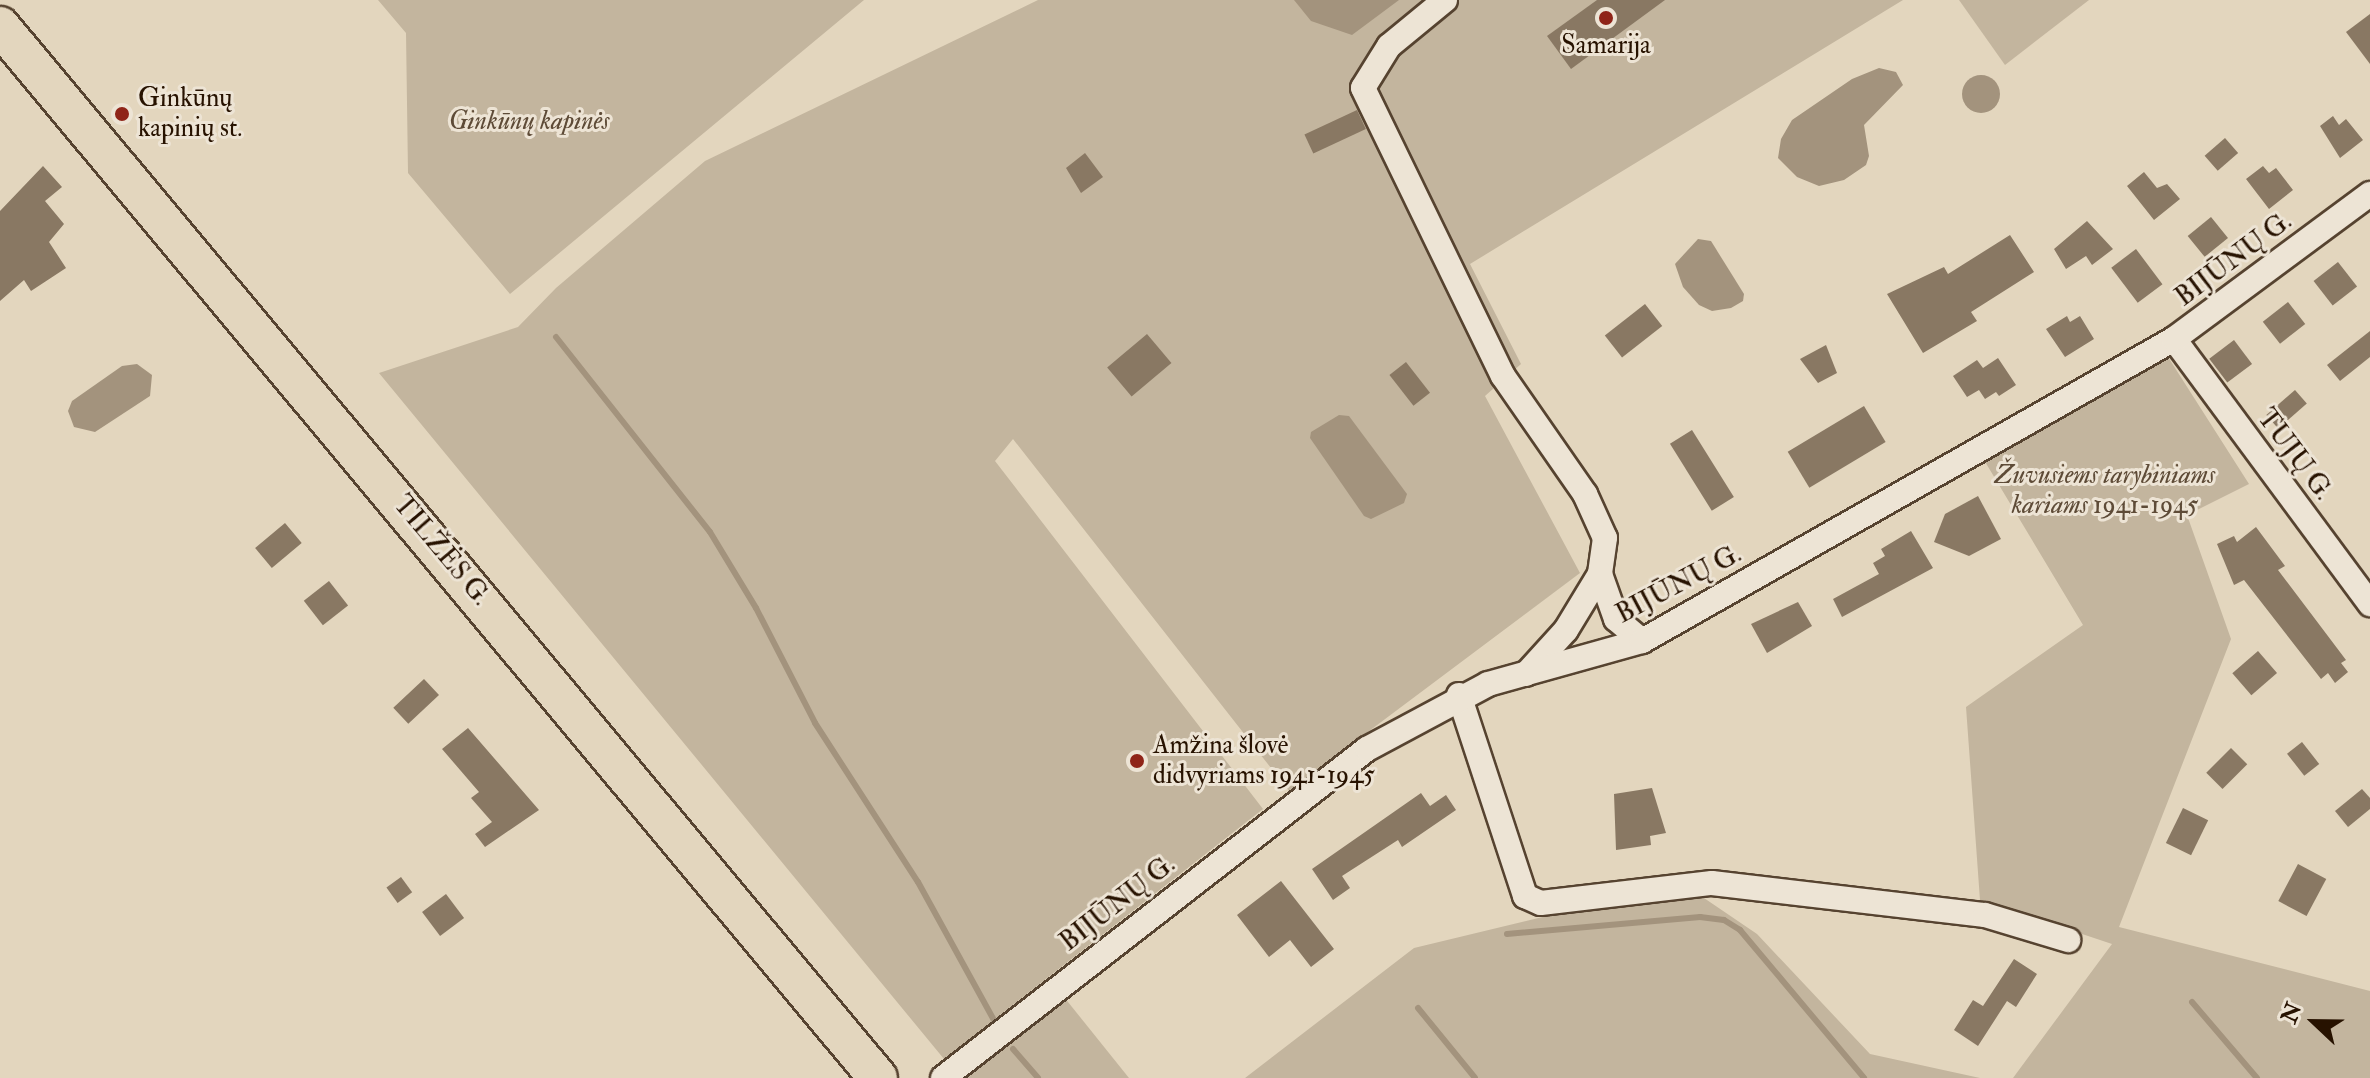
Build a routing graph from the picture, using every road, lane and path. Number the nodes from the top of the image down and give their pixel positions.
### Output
1 (1445, 0) edge
2 (0, 26) edge
3 (2370, 194) edge
4 (2174, 339) junction
5 (1600, 574) junction
6 (2370, 604) edge
7 (1642, 641) junction
8 (1526, 674) junction
9 (1459, 695) junction
10 (2068, 940) dead end
11 (878, 1078) edge
12 (943, 1078) edge

1 - 5 street
2 - 11 highway, TILŽĖS G.
3 - 4 street, BIJŪNŲ G.
4 - 6 street, TUJŲ G.
4 - 7 street, BIJŪNŲ G.
5 - 7 street
5 - 8 street
7 - 8 street, BIJŪNŲ G.
8 - 9 street, BIJŪNŲ G.
9 - 10 street
9 - 12 street, BIJŪNŲ G.

